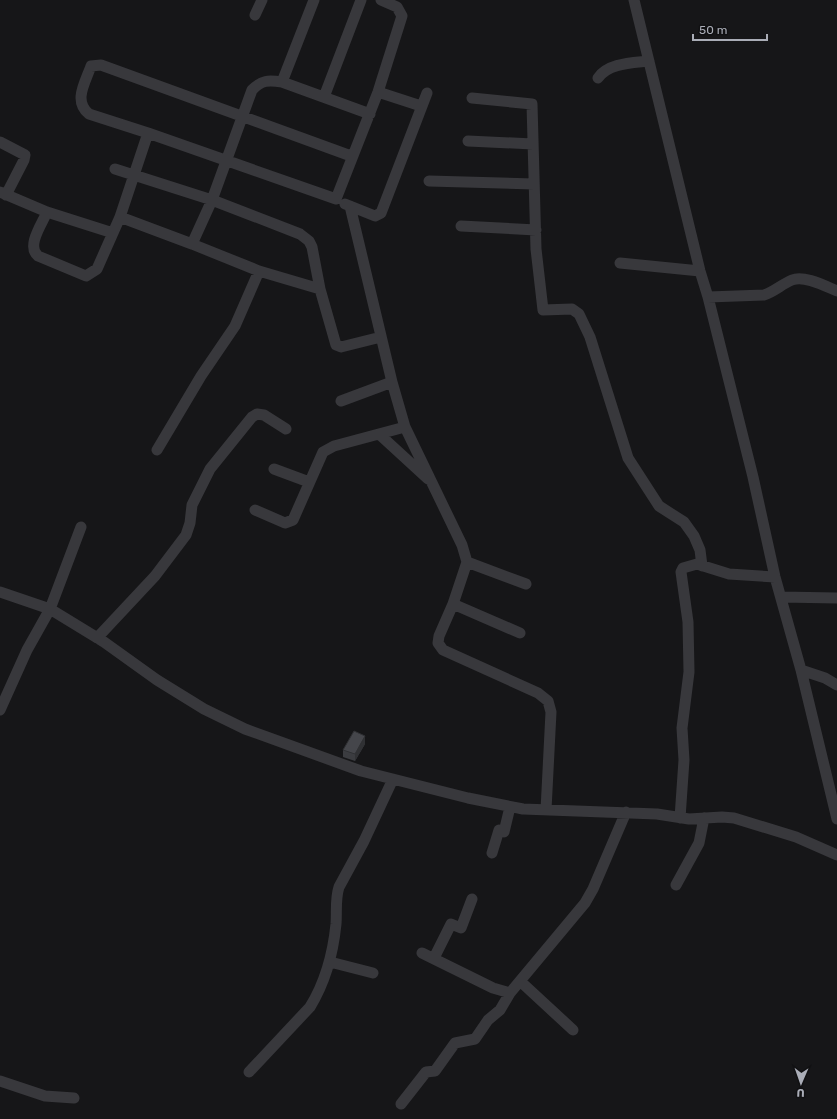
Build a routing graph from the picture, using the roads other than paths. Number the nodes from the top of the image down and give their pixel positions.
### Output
1 (262, 0) edge
2 (314, 0) edge
3 (361, 0) edge
4 (381, 0) edge
5 (634, 0) edge
6 (255, 15) dead end
7 (649, 61) junction
8 (598, 78) dead end
9 (282, 82) junction
10 (378, 92) junction
11 (427, 93) dead end
12 (324, 97) junction
13 (472, 98) dead end
14 (421, 106) junction
15 (370, 114) junction
16 (244, 116) junction
17 (148, 133) junction
18 (0, 142) edge
19 (468, 142) dead end
20 (533, 144) junction
21 (351, 156) junction
22 (226, 160) junction
23 (115, 169) dead end
24 (133, 176) junction
25 (429, 181) dead end
26 (534, 184) junction
27 (3, 193) edge
28 (336, 199) junction
29 (212, 200) junction
30 (350, 206) junction
31 (48, 212) junction
32 (120, 217) junction
33 (461, 226) dead end
34 (536, 230) junction
35 (113, 233) junction
36 (192, 244) junction
37 (620, 263) dead end
38 (258, 271) junction
39 (700, 271) junction
40 (320, 290) junction
41 (837, 291) edge
42 (708, 297) junction
43 (381, 337) junction
44 (392, 382) junction
45 (341, 401) dead end
46 (405, 427) junction
47 (286, 430) dead end
48 (379, 434) junction
49 (157, 450) dead end
50 (274, 469) dead end
51 (309, 482) junction
52 (433, 484) junction
53 (255, 510) dead end
54 (81, 527) dead end
55 (467, 562) junction
56 (702, 566) junction
57 (775, 577) junction
58 (526, 584) dead end
59 (0, 592) edge
60 (781, 597) junction
61 (837, 598) edge
62 (453, 604) junction
63 (50, 609) junction
64 (520, 633) dead end
65 (97, 638) junction
66 (801, 670) junction
67 (837, 685) edge
68 (0, 710) edge
69 (392, 779) junction
70 (510, 807) junction
71 (546, 810) junction
72 (626, 812) junction
73 (680, 818) junction
74 (704, 818) junction
75 (837, 818) edge
76 (492, 853) dead end
77 (837, 855) edge
78 (676, 885) dead end
79 (472, 899) dead end
80 (422, 953) dead end
81 (434, 958) junction
82 (330, 962) junction
83 (373, 973) dead end
84 (520, 981) junction
85 (510, 993) junction
86 (573, 1030) dead end
87 (249, 1072) dead end
88 (0, 1081) edge
89 (74, 1098) dead end
90 (402, 1104) dead end

1 - 6 street
2 - 9 street
3 - 12 street
4 - 10 street
5 - 7 street
7 - 8 street
7 - 39 street
9 - 12 street
9 - 16 street
10 - 14 street
10 - 15 street
11 - 14 street
12 - 15 street
13 - 20 street
14 - 30 street
15 - 21 street
16 - 17 street
16 - 21 street
16 - 22 street
17 - 22 street
17 - 24 street
18 - 27 street
19 - 20 street
20 - 26 street
21 - 28 street
22 - 28 street
22 - 29 street
23 - 24 street
24 - 29 street
24 - 32 street
25 - 26 street
26 - 34 street
27 - 31 street
28 - 30 street
29 - 36 street
29 - 40 street
30 - 43 street
31 - 35 street
31 - 35 street
32 - 35 street
32 - 36 street
33 - 34 street
34 - 56 street
36 - 38 street
37 - 39 street
38 - 40 street
38 - 49 street
39 - 42 street
40 - 43 street
41 - 42 street
42 - 57 street
43 - 44 street
44 - 45 street
44 - 46 street
46 - 48 street
46 - 52 street
47 - 65 street
48 - 51 street
48 - 52 street
50 - 51 street
51 - 53 street
52 - 55 street
54 - 63 street
55 - 58 street
55 - 62 street
56 - 57 street
56 - 73 street
57 - 60 street
59 - 63 street
60 - 61 street
60 - 66 street
62 - 64 street
62 - 71 street
63 - 65 street
63 - 68 street
65 - 69 street
66 - 67 street
66 - 75 street
69 - 70 street
69 - 82 street
70 - 71 street
70 - 76 street
71 - 72 street
72 - 73 street
72 - 84 street
73 - 74 street
74 - 77 street
74 - 78 street
79 - 81 street
80 - 81 street
81 - 85 street
82 - 83 street
82 - 87 street
84 - 85 street
84 - 86 street
85 - 90 street
88 - 89 street

